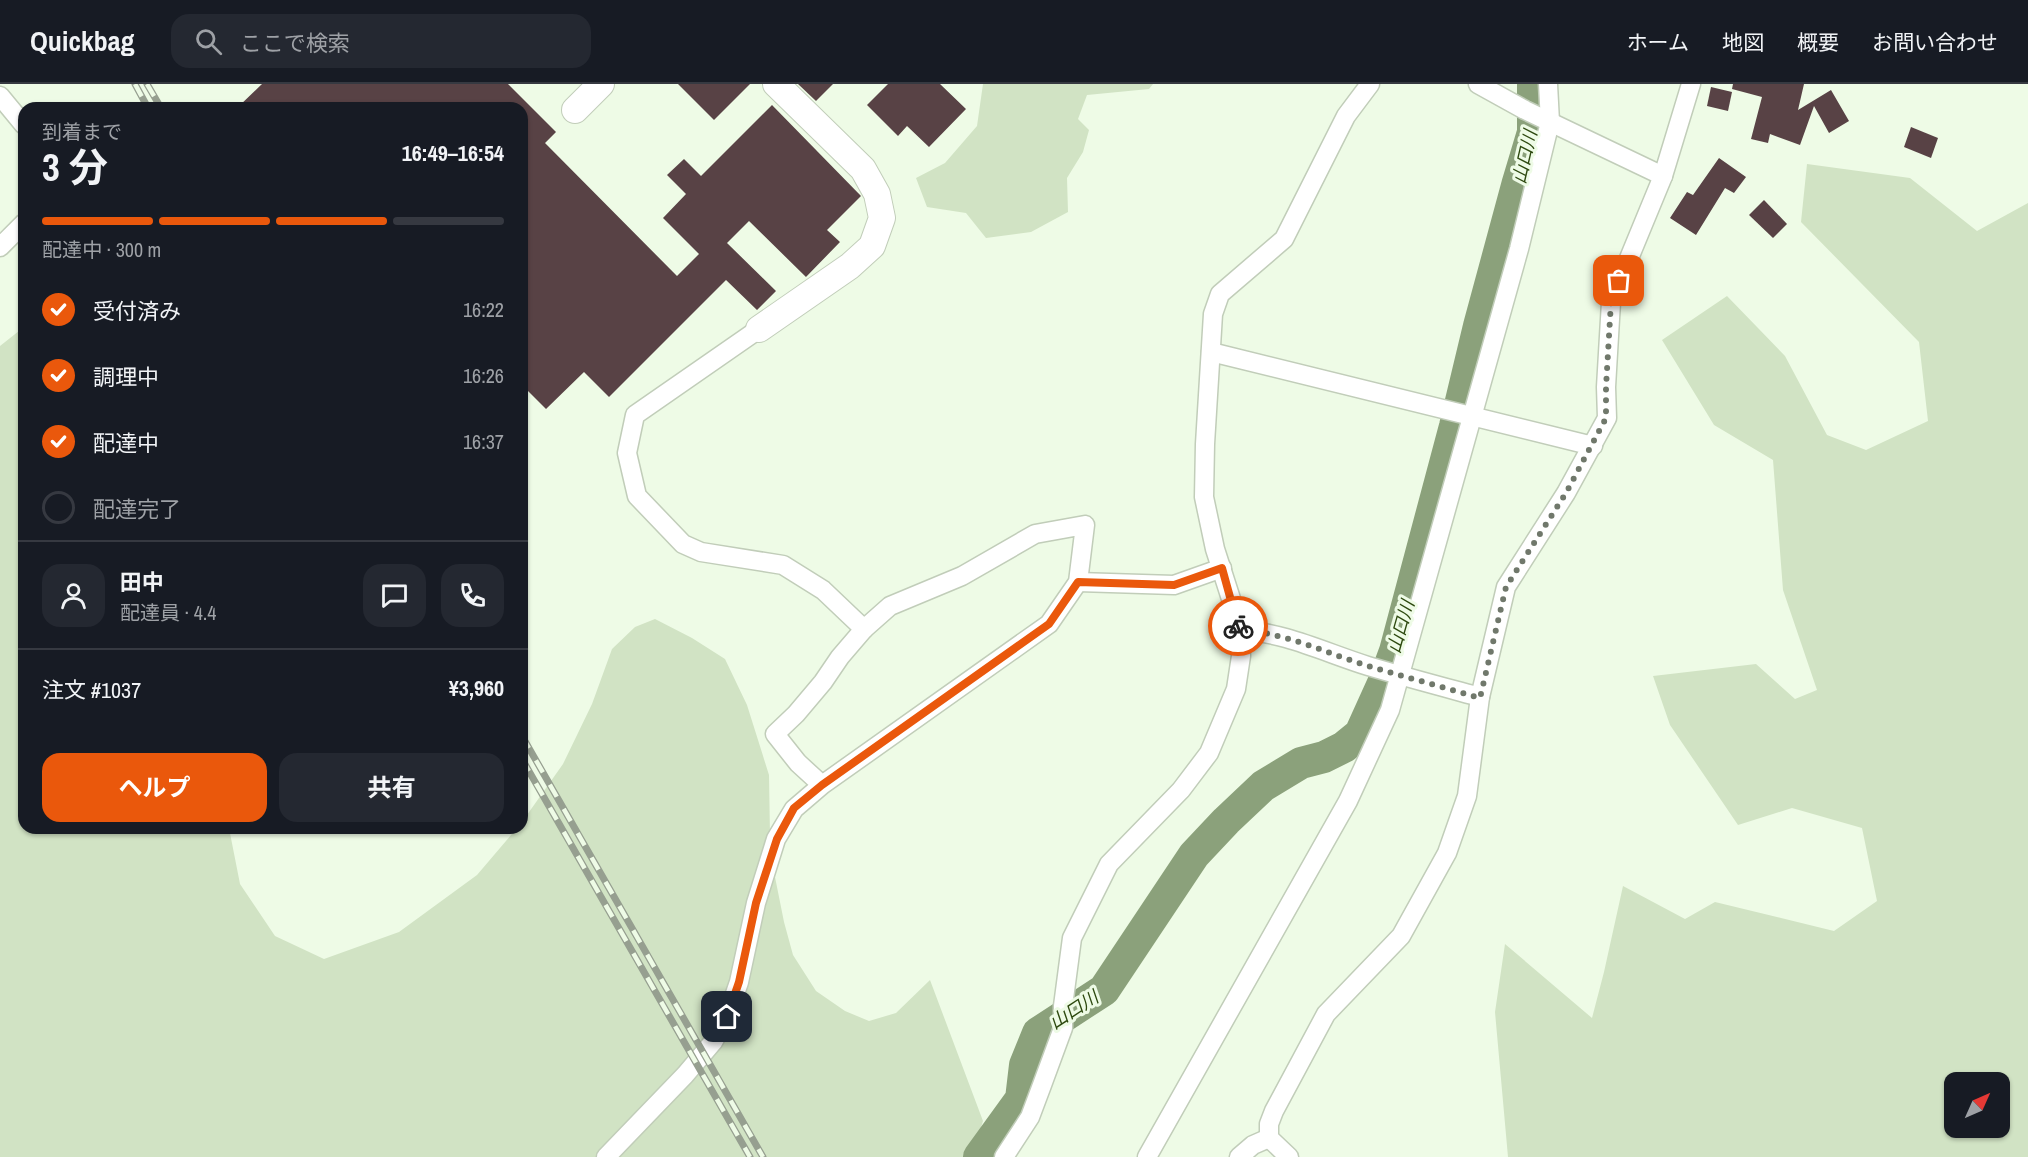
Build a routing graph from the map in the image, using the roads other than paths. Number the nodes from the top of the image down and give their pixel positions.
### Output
1 (601, 84) edge
2 (776, 84) edge
3 (1370, 84) edge
4 (1478, 84) edge
5 (1548, 84) edge
6 (1691, 84) edge
7 (0, 96) edge
8 (575, 110) dead end
9 (18, 118) edge
10 (1550, 122) junction
11 (1663, 176) junction
12 (18, 229) edge
13 (0, 247) edge
14 (759, 329) joint
15 (1211, 352) junction
16 (1472, 417) junction
17 (1593, 446) junction
18 (1222, 568) junction
19 (1078, 582) junction
20 (864, 629) junction
21 (1239, 630) junction
22 (1399, 674) junction
23 (1480, 698) junction
24 (822, 785) junction
25 (1269, 1138) junction
26 (606, 1157) edge
27 (1004, 1157) edge
28 (1147, 1157) edge
29 (1239, 1157) edge
30 (1289, 1157) edge

1 - 8 street
2 - 14 street
3 - 15 street
4 - 10 street
5 - 10 street
6 - 11 street
7 - 9 street
10 - 11 street
10 - 16 street
11 - 17 street
12 - 13 street
14 - 20 street
15 - 16 street
15 - 18 street
16 - 17 street
16 - 22 street
17 - 23 street
18 - 19 street
18 - 21 street
19 - 20 street
19 - 24 street
20 - 24 street
21 - 22 street
21 - 27 street
22 - 23 street
22 - 28 street
23 - 25 street
24 - 26 street
25 - 29 street
25 - 30 street

